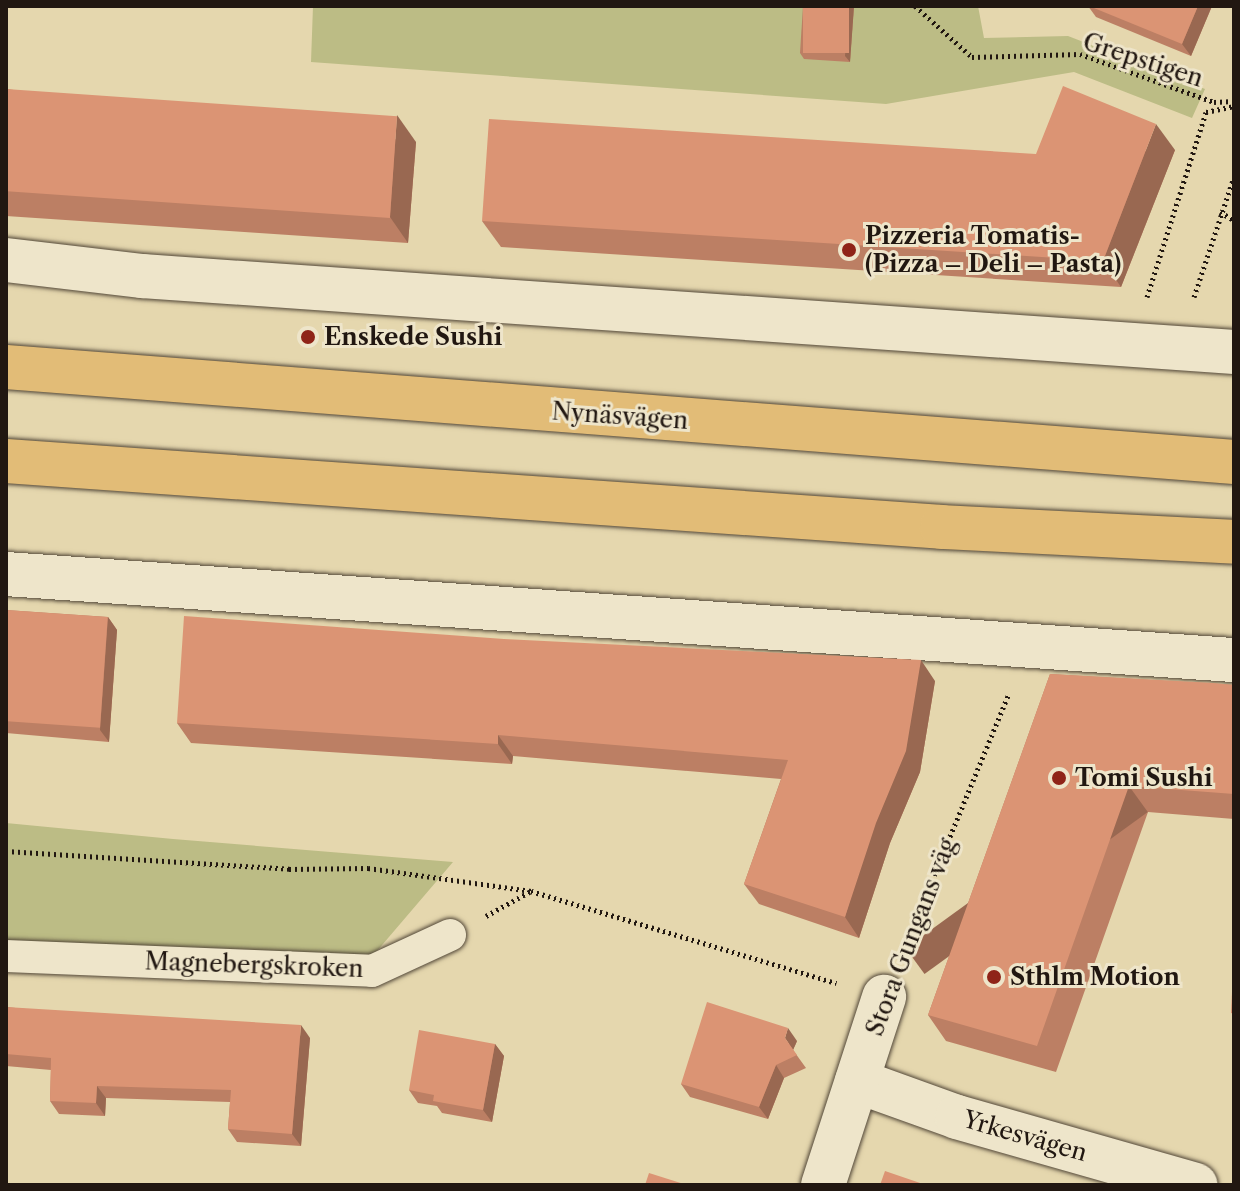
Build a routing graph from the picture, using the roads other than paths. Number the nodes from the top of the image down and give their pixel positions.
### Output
1 (6, 260) edge
2 (1234, 352) edge
3 (6, 367) edge
4 (6, 461) edge
5 (1234, 462) edge
6 (1234, 542) edge
7 (6, 574) edge
8 (1234, 660) edge
9 (450, 935) road end
10 (6, 956) edge
11 (884, 997) road end
12 (857, 1081) junction
13 (823, 1185) edge
14 (1195, 1185) edge

1 - 2 street
3 - 5 highway, Nynäsvägen
4 - 6 highway
7 - 8 street
9 - 10 lane, Magnebergskroken
11 - 12 street, Stora Gungans väg
12 - 13 street, Stora Gungans väg
12 - 14 street, Yrkesvägen

